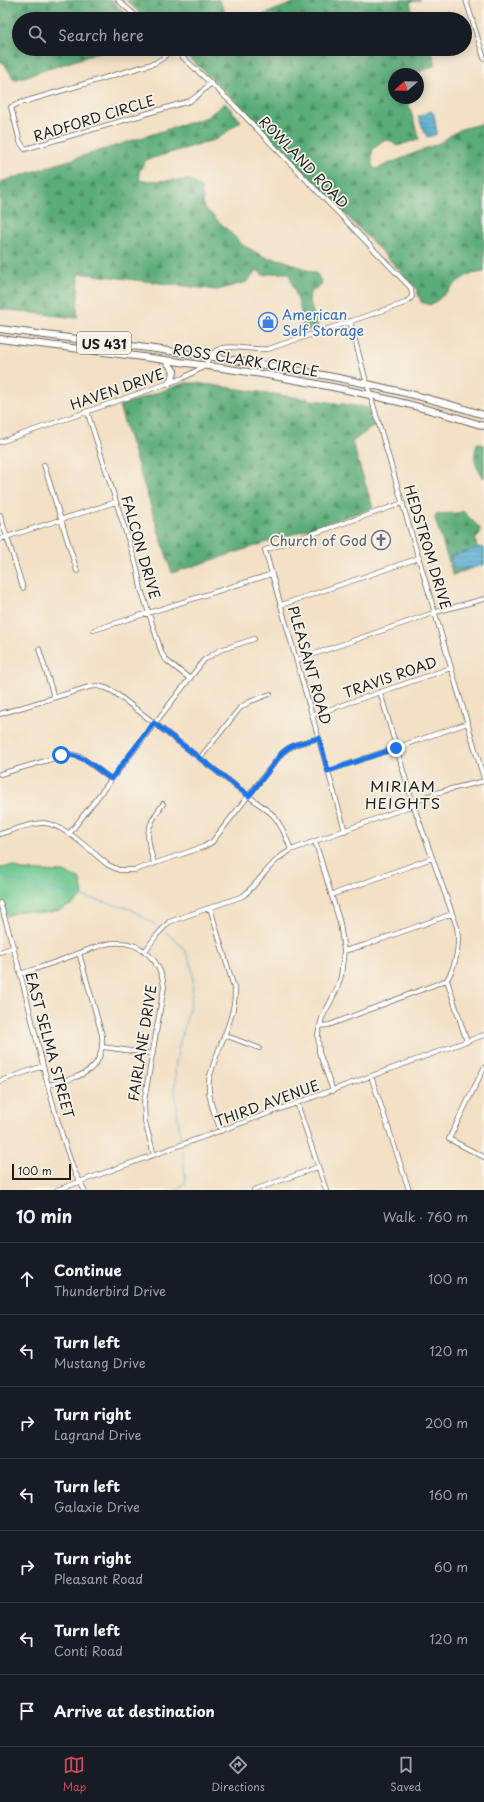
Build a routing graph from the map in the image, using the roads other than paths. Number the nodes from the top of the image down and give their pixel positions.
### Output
1 (118, 0) edge
2 (466, 0) edge
3 (131, 12) edge
4 (470, 12) edge
5 (472, 19) edge
6 (165, 56) edge
7 (181, 56) edge
8 (484, 58) edge
9 (211, 83) junction
10 (350, 321) junction
11 (0, 329) edge
12 (0, 339) edge
13 (79, 339) junction
14 (78, 349) junction
15 (209, 357) junction
16 (166, 361) junction
17 (205, 366) junction
18 (169, 383) junction
19 (367, 383) junction
20 (370, 394) junction
21 (87, 411) junction
22 (484, 415) edge
23 (484, 426) edge
24 (0, 442) edge
25 (44, 466) dead end
26 (116, 502) junction
27 (403, 503) junction
28 (0, 515) edge
29 (61, 520) junction
30 (7, 537) junction
31 (0, 539) edge
32 (419, 558) junction
33 (77, 571) dead end
34 (272, 574) junction
35 (23, 588) dead end
36 (484, 598) edge
37 (281, 605) junction
38 (436, 612) junction
39 (149, 613) junction
40 (94, 630) dead end
41 (254, 639) dead end
42 (40, 649) dead end
43 (297, 660) junction
44 (452, 668) junction
45 (189, 678) junction
46 (380, 692) junction
47 (270, 694) dead end
48 (54, 697) junction
49 (0, 714) edge
50 (313, 715) junction
51 (154, 723) junction
52 (468, 723) junction
53 (319, 738) junction
54 (396, 748) junction
55 (200, 758) junction
56 (328, 771) junction
57 (0, 774) edge
58 (111, 779) junction
59 (484, 780) edge
60 (249, 796) junction
61 (163, 804) dead end
62 (413, 804) junction
63 (345, 831) junction
64 (0, 834) edge
65 (69, 834) junction
66 (315, 841) junction
67 (291, 850) junction
68 (432, 858) junction
69 (154, 863) junction
70 (331, 895) junction
71 (0, 903) edge
72 (210, 908) junction
73 (452, 914) junction
74 (14, 947) junction
75 (146, 950) junction
76 (344, 951) junction
77 (0, 952) edge
78 (79, 953) junction
79 (20, 974) junction
80 (447, 980) junction
81 (320, 1026) junction
82 (224, 1035) junction
83 (484, 1035) edge
84 (467, 1042) junction
85 (103, 1047) junction
86 (259, 1048) dead end
87 (153, 1054) junction
88 (43, 1066) junction
89 (484, 1068) edge
90 (371, 1076) junction
91 (0, 1081) edge
92 (48, 1085) junction
93 (332, 1091) junction
94 (297, 1104) junction
95 (221, 1131) junction
96 (154, 1155) junction
97 (484, 1157) edge
98 (318, 1167) junction
99 (80, 1182) junction
100 (261, 1189) edge
101 (57, 1190) edge
102 (84, 1190) edge
103 (254, 1190) edge
104 (326, 1190) edge
105 (409, 1190) edge

1 - 3 street
2 - 4 street
5 - 8 street
6 - 9 street, RADFORD CIRCLE
7 - 9 street, ROWLAND ROAD
9 - 10 street, ROWLAND ROAD
10 - 15 street
10 - 19 street, HEDSTROM DRIVE
11 - 13 highway, ROSS CLARK CIRCLE / US 431
12 - 14 highway, ROSS CLARK CIRCLE / US 431
13 - 14 highway
13 - 15 highway, ROSS CLARK CIRCLE / US 431
14 - 16 highway, ROSS CLARK CIRCLE / US 431
15 - 17 street
15 - 19 highway, ROSS CLARK CIRCLE / US 431
16 - 17 highway, ROSS CLARK CIRCLE / US 431
16 - 18 highway
17 - 18 street, HAVEN DRIVE
17 - 20 highway, ROSS CLARK CIRCLE / US 431
18 - 21 street, HAVEN DRIVE
19 - 20 street, HEDSTROM DRIVE
19 - 22 highway, ROSS CLARK CIRCLE / US 431
20 - 23 highway, ROSS CLARK CIRCLE / US 431
20 - 27 street, HEDSTROM DRIVE
21 - 24 street, HAVEN DRIVE
21 - 26 street, FALCON DRIVE
25 - 29 street
26 - 29 street
26 - 39 street, FALCON DRIVE
27 - 32 street, HEDSTROM DRIVE
27 - 34 street, PLEASANT ROAD
28 - 30 street
29 - 30 street
29 - 33 street
30 - 31 street
30 - 35 street
32 - 37 street
32 - 38 street, HEDSTROM DRIVE
34 - 37 street, PLEASANT ROAD
34 - 39 street
36 - 38 street
37 - 43 street, PLEASANT ROAD
38 - 43 street
38 - 44 street, HEDSTROM DRIVE
39 - 40 street
39 - 45 street, FALCON DRIVE
41 - 45 street
42 - 48 street
43 - 50 street, PLEASANT ROAD
44 - 46 street, TRAVIS ROAD
44 - 52 street, HEDSTROM DRIVE
45 - 51 street
46 - 50 street, TRAVIS ROAD
46 - 54 street
47 - 55 street
48 - 49 street
48 - 51 street
50 - 53 street, PLEASANT ROAD
51 - 55 street
51 - 58 street
52 - 54 street
52 - 59 street, HEDSTROM DRIVE
53 - 56 street, PLEASANT ROAD
53 - 60 street
54 - 56 street
54 - 62 street
55 - 60 street
56 - 63 street, PLEASANT ROAD
57 - 58 street
58 - 65 street
59 - 62 street
60 - 67 street
60 - 69 street
61 - 69 street
62 - 63 street
62 - 68 street
63 - 66 street
64 - 65 street
65 - 69 street
66 - 67 street
66 - 70 street
67 - 72 street
68 - 70 street
68 - 73 street
70 - 76 street
71 - 74 street, EAST SELMA STREET
72 - 75 street
72 - 82 street
73 - 76 street
73 - 80 street
74 - 77 street
74 - 79 street, EAST SELMA STREET
75 - 78 street
75 - 87 street, FAIRLANE DRIVE
76 - 81 street
78 - 79 street
78 - 85 street
79 - 88 street, EAST SELMA STREET
80 - 81 street
80 - 84 street
81 - 93 street
82 - 86 street
82 - 95 street
83 - 84 street, THIRD AVENUE
84 - 90 street, THIRD AVENUE
85 - 87 street
85 - 92 street
87 - 96 street, FAIRLANE DRIVE
88 - 91 street
88 - 92 street, EAST SELMA STREET
89 - 97 street
90 - 93 street, THIRD AVENUE
90 - 105 street
92 - 99 street, EAST SELMA STREET
93 - 94 street, THIRD AVENUE
94 - 95 street, THIRD AVENUE
94 - 98 street
95 - 96 street, THIRD AVENUE
96 - 99 street, THIRD AVENUE
98 - 100 street
98 - 104 street
99 - 101 street, THIRD AVENUE
99 - 102 street, EAST SELMA STREET
100 - 103 street

